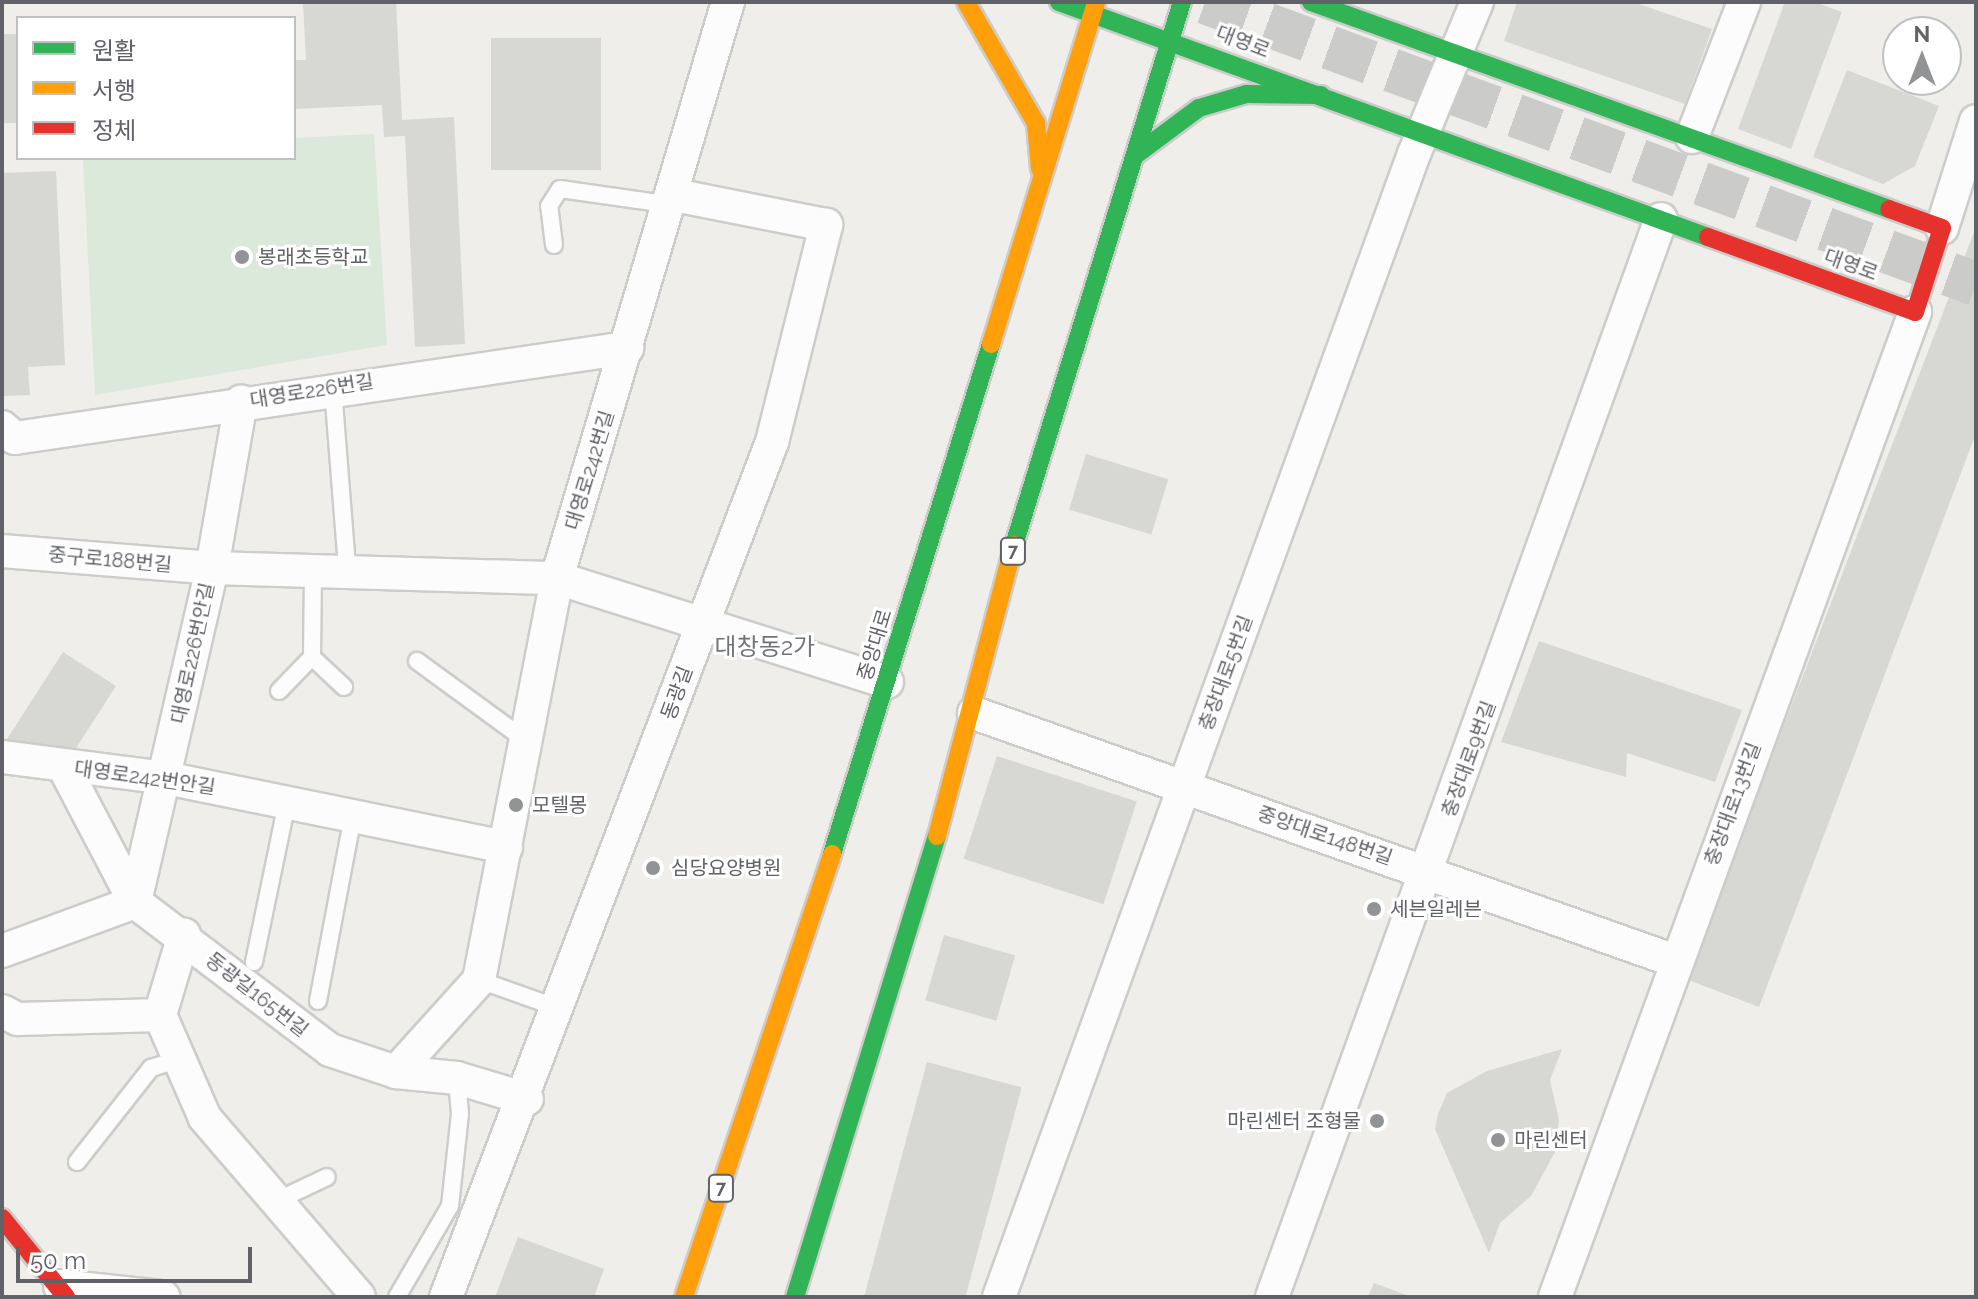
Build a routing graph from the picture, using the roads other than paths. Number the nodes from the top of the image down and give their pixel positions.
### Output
1 (728, 2) edge
2 (966, 2) edge
3 (1059, 2) edge
4 (1182, 2) edge
5 (1311, 2) edge
6 (1477, 2) edge
7 (1744, 2) edge
8 (1094, 8) edge
9 (1171, 38) junction
10 (1458, 50) junction
11 (1321, 95) junction
12 (1976, 121) edge
13 (1423, 131) junction
14 (1692, 137) junction
15 (1137, 154) junction
16 (1041, 181) junction
17 (674, 200) junction
18 (1661, 219) junction
19 (1942, 228) junction
20 (554, 245) dead end
21 (1915, 312) junction
22 (627, 348) junction
23 (332, 387) junction
24 (241, 402) junction
25 (2, 427) edge
26 (2, 551) edge
27 (212, 568) junction
28 (347, 568) junction
29 (313, 572) junction
30 (557, 578) junction
31 (703, 623) junction
32 (312, 657) junction
33 (417, 661) dead end
34 (887, 682) junction
35 (344, 687) dead end
36 (279, 691) dead end
37 (974, 713) junction
38 (524, 739) junction
39 (2, 757) edge
40 (64, 767) junction
41 (166, 778) junction
42 (1185, 787) junction
43 (287, 802) junction
44 (353, 816) junction
45 (506, 847) junction
46 (1428, 873) junction
47 (135, 902) junction
48 (184, 935) junction
49 (2, 951) edge
50 (1675, 961) junction
51 (254, 962) dead end
52 (479, 980) junction
53 (318, 1001) dead end
54 (561, 1009) junction
55 (2, 1011) edge
56 (160, 1015) junction
57 (181, 1059) junction
58 (396, 1072) junction
59 (457, 1078) junction
60 (527, 1099) junction
61 (77, 1162) dead end
62 (327, 1177) dead end
63 (276, 1201) junction
64 (2, 1218) edge
65 (63, 1291) edge
66 (163, 1297) edge
67 (359, 1297) edge
68 (397, 1297) edge
69 (446, 1297) edge
70 (684, 1297) edge
71 (795, 1297) edge
72 (999, 1297) edge
73 (1272, 1297) edge
74 (1555, 1297) edge

1 - 17 street, 대영로242번길
2 - 16 main road
3 - 8 main road, 대영로
4 - 9 main road, 7
5 - 10 main road
6 - 10 street, 충장대로5번길
7 - 14 street
8 - 9 main road, 대영로
8 - 16 main road, 중앙대로 / 7
9 - 11 main road, 대영로
9 - 15 main road, 7
10 - 13 street, 충장대로5번길
10 - 14 main road
11 - 13 main road, 대영로
11 - 15 main road
12 - 19 street
13 - 18 main road, 대영로
13 - 42 street, 충장대로5번길
14 - 19 main road
15 - 37 main road, 7
16 - 34 main road, 중앙대로 / 7
17 - 20 lane
17 - 22 street, 대영로242번길
17 - 31 street, 동광길
18 - 21 main road, 대영로
18 - 46 street, 충장대로9번길
19 - 21 main road
21 - 50 street, 충장대로13번길
22 - 23 street, 대영로226번길
22 - 30 street, 대영로242번길
23 - 24 street, 대영로226번길
23 - 28 lane
24 - 25 street, 대영로226번길
24 - 27 street, 대영로226번안길
26 - 27 street, 중구로188번길
27 - 29 street, 중구로188번길
27 - 41 street, 대영로226번안길
28 - 29 street, 중구로188번길
28 - 30 street, 중구로188번길
29 - 32 lane
30 - 31 street, 중구로188번길
30 - 38 street, 대영로242번길
31 - 34 street, 중구로188번길
31 - 54 street, 동광길
32 - 35 lane
32 - 36 lane
33 - 38 lane
34 - 70 main road, 중앙대로 / 7
37 - 42 street, 중앙대로148번길
37 - 71 main road, 7
38 - 45 street, 대영로242번길
39 - 40 street, 대영로242번안길
40 - 41 street, 대영로242번안길
40 - 47 street
41 - 43 street, 대영로242번안길
41 - 47 street, 대영로226번안길
42 - 46 street, 중앙대로148번길
42 - 72 street, 충장대로5번길
43 - 44 street, 대영로242번안길
43 - 51 lane
44 - 45 street, 대영로242번안길
44 - 53 lane
45 - 52 street, 대영로242번길
46 - 50 street, 중앙대로148번길
46 - 73 street, 충장대로9번길
47 - 48 street, 동광길165번길
47 - 49 street
48 - 56 street
48 - 58 street, 동광길165번길
50 - 74 street, 충장대로13번길
52 - 54 lane
52 - 58 street
54 - 60 street, 동광길
55 - 56 street
56 - 57 street
57 - 61 lane
57 - 63 street
58 - 59 street, 동광길165번길
59 - 60 street, 동광길165번길
59 - 68 lane
60 - 69 street, 동광길
62 - 63 lane
63 - 67 street
64 - 65 main road
65 - 66 street

